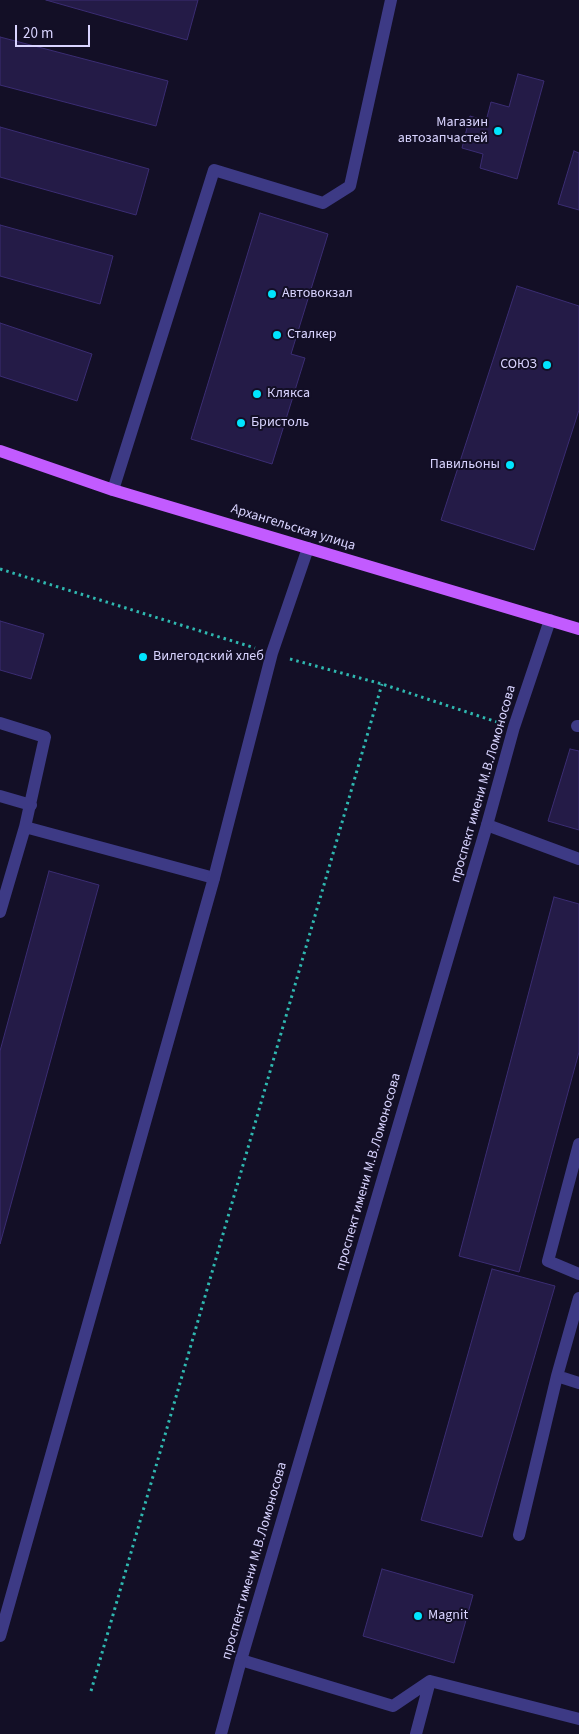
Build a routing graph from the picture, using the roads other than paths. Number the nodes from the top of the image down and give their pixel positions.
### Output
1 (391, 0) edge
2 (0, 451) edge
3 (113, 490) junction
4 (308, 548) junction
5 (550, 620) junction
6 (579, 629) edge
7 (0, 724) edge
8 (0, 796) edge
9 (31, 805) junction
10 (487, 825) junction
11 (25, 827) junction
12 (579, 859) edge
13 (214, 878) junction
14 (0, 912) edge
15 (579, 1144) edge
16 (579, 1274) edge
17 (579, 1298) edge
18 (557, 1376) junction
19 (579, 1383) edge
20 (519, 1534) dead end
21 (0, 1636) edge
22 (241, 1660) junction
23 (430, 1681) junction
24 (579, 1719) edge
25 (221, 1734) edge
26 (416, 1734) edge

1 - 3 street
2 - 3 main road, Архангельская улица
3 - 4 main road, Архангельская улица
4 - 5 main road, Архангельская улица
4 - 13 street
5 - 6 main road, Архангельская улица
5 - 10 street, проспект имени М.В.Ломоносова
7 - 9 street
8 - 9 street
9 - 11 street
10 - 12 street
10 - 22 street, проспект имени М.В.Ломоносова
11 - 13 street
11 - 14 street
13 - 21 street
15 - 16 street
17 - 18 street
18 - 19 street
18 - 20 street
22 - 23 street
22 - 25 street, проспект имени М.В.Ломоносова
23 - 24 street
23 - 26 street

